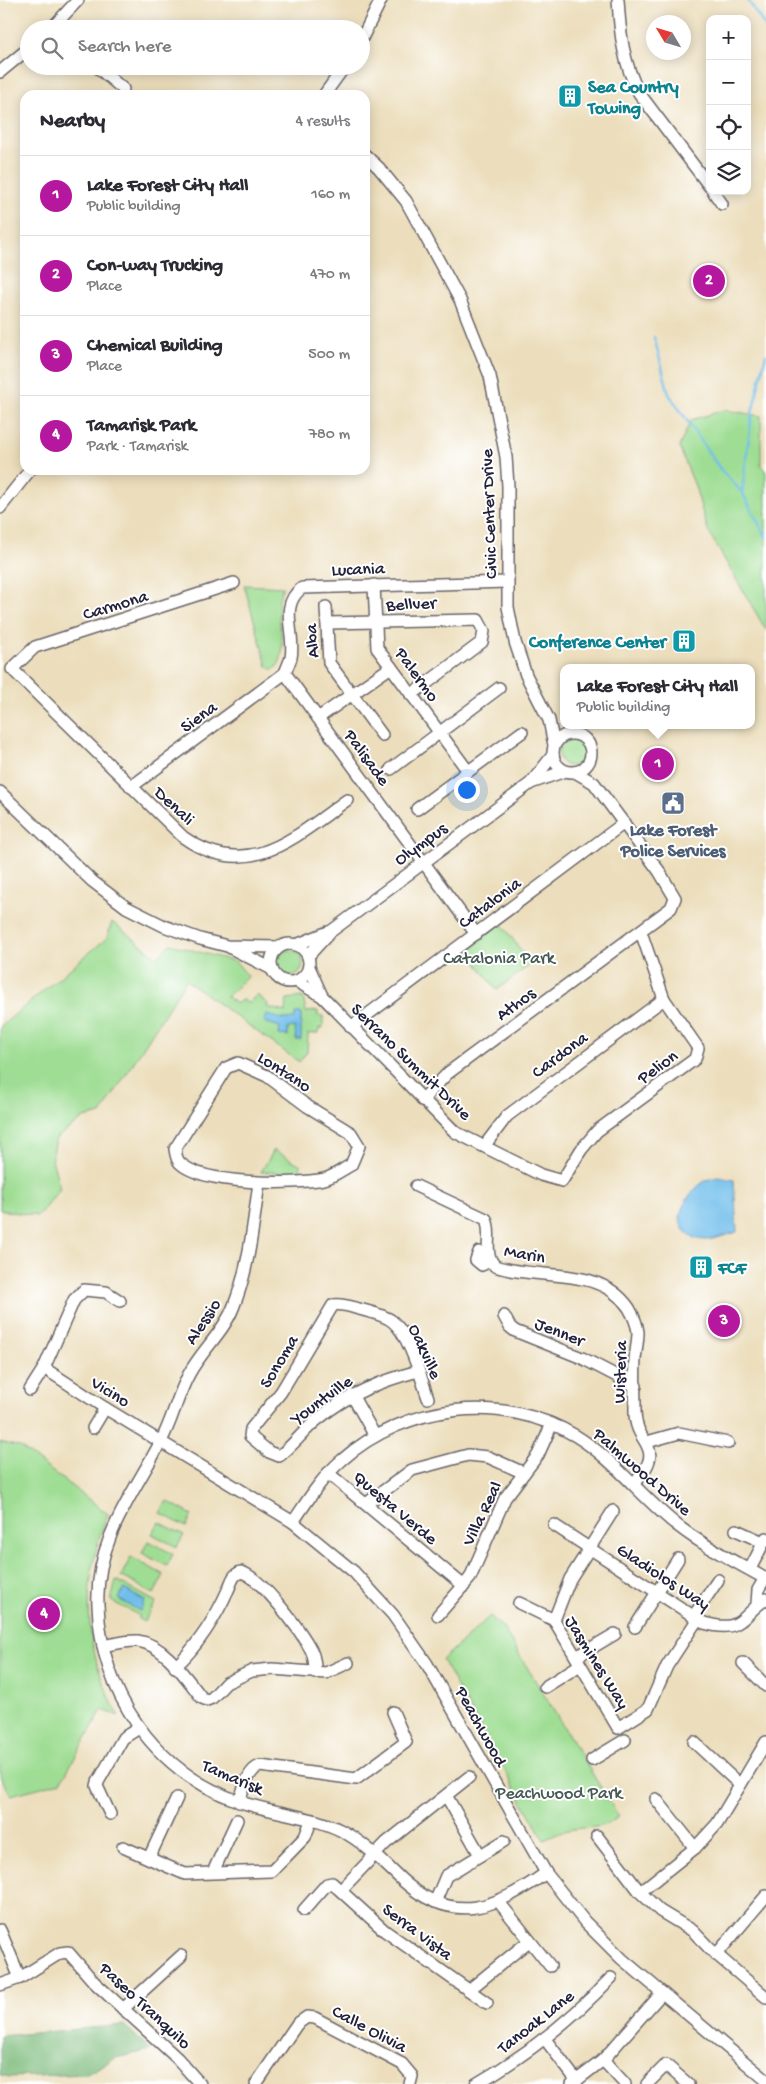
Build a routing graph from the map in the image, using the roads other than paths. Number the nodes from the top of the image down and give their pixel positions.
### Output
1 (78, 0) edge
2 (382, 0) edge
3 (618, 0) edge
4 (59, 20) edge
5 (370, 23) edge
6 (20, 55) edge
7 (0, 72) edge
8 (107, 75) edge
9 (338, 75) edge
10 (124, 89) dead end
11 (328, 90) edge
12 (370, 160) edge
13 (706, 183) edge
14 (716, 195) edge
15 (722, 204) dead end
16 (26, 475) edge
17 (0, 508) edge
18 (507, 582) junction
19 (234, 583) dead end
20 (374, 585) junction
21 (326, 607) dead end
22 (326, 622) junction
23 (376, 622) junction
24 (391, 667) junction
25 (12, 669) joint
26 (285, 673) junction
27 (499, 688) dead end
28 (352, 694) junction
29 (411, 695) junction
30 (318, 718) junction
31 (549, 720) junction
32 (560, 727) edge
33 (562, 729) edge
34 (439, 732) junction
35 (522, 732) dead end
36 (382, 734) dead end
37 (570, 734) junction
38 (554, 750) junction
39 (590, 760) junction
40 (391, 769) dead end
41 (468, 771) junction
42 (570, 771) junction
43 (531, 783) junction
44 (594, 783) junction
45 (131, 787) junction
46 (0, 792) edge
47 (347, 800) dead end
48 (417, 809) dead end
49 (624, 823) junction
50 (424, 862) junction
51 (675, 898) joint
52 (330, 932) junction
53 (641, 932) junction
54 (476, 934) junction
55 (296, 945) junction
56 (227, 946) junction
57 (279, 947) junction
58 (308, 962) junction
59 (272, 969) junction
60 (296, 981) junction
61 (322, 996) junction
62 (664, 1000) junction
63 (351, 1027) junction
64 (422, 1100) junction
65 (485, 1145) junction
66 (562, 1181) joint
67 (259, 1183) junction
68 (416, 1186) dead end
69 (614, 1291) joint
70 (120, 1301) dead end
71 (333, 1305) joint
72 (504, 1316) dead end
73 (44, 1368) junction
74 (418, 1370) junction
75 (636, 1386) junction
76 (30, 1390) dead end
77 (352, 1396) junction
78 (428, 1398) dead end
79 (105, 1408) junction
80 (552, 1424) junction
81 (93, 1428) dead end
82 (375, 1436) junction
83 (161, 1442) junction
84 (647, 1442) junction
85 (728, 1444) dead end
86 (279, 1456) joint
87 (328, 1473) junction
88 (524, 1473) junction
89 (634, 1484) junction
90 (366, 1504) junction
91 (613, 1511) dead end
92 (293, 1522) junction
93 (554, 1525) dead end
94 (736, 1530) dead end
95 (765, 1540) edge
96 (590, 1548) junction
97 (678, 1559) dead end
98 (750, 1569) junction
99 (766, 1578) edge
100 (718, 1580) dead end
101 (464, 1586) junction
102 (657, 1593) junction
103 (761, 1602) edge
104 (519, 1603) dead end
105 (438, 1615) dead end
106 (695, 1619) junction
107 (554, 1620) junction
108 (635, 1627) dead end
109 (614, 1634) dead end
110 (103, 1646) junction
111 (578, 1661) junction
112 (348, 1663) dead end
113 (743, 1664) dead end
114 (175, 1667) junction
115 (315, 1673) junction
116 (766, 1686) edge
117 (544, 1687) dead end
118 (393, 1712) dead end
119 (139, 1728) junction
120 (625, 1740) dead end
121 (694, 1742) dead end
122 (766, 1742) edge
123 (592, 1760) dead end
124 (470, 1777) dead end
125 (740, 1785) junction
126 (447, 1797) junction
127 (177, 1798) dead end
128 (656, 1799) dead end
129 (240, 1802) junction
130 (110, 1814) dead end
131 (236, 1820) dead end
132 (310, 1821) junction
133 (597, 1836) dead end
134 (504, 1841) dead end
135 (123, 1847) dead end
136 (695, 1848) junction
137 (374, 1854) junction
138 (480, 1855) junction
139 (149, 1858) junction
140 (213, 1872) junction
141 (546, 1873) junction
142 (341, 1890) junction
143 (640, 1892) junction
144 (766, 1896) edge
145 (435, 1902) junction
146 (499, 1902) junction
147 (304, 1910) dead end
148 (0, 1930) edge
149 (529, 1941) junction
150 (716, 1955) junction
151 (181, 1956) dead end
152 (550, 1966) dead end
153 (20, 1978) junction
154 (611, 1978) dead end
155 (0, 1985) edge
156 (469, 1990) junction
157 (662, 1993) junction
158 (766, 1997) edge
159 (487, 2003) dead end
160 (124, 2009) junction
161 (545, 2039) junction
162 (603, 2060) junction
163 (411, 2080) edge
164 (766, 2080) edge
165 (575, 2082) edge
166 (200, 2084) edge
167 (256, 2084) edge
168 (476, 2084) edge
169 (625, 2084) edge
170 (647, 2084) edge
171 (688, 2084) edge

1 - 4 street
2 - 5 street
3 - 13 street
6 - 7 street
8 - 10 street
9 - 11 street
12 - 18 street, Civic Center Drive
14 - 15 street
16 - 17 street
18 - 20 street, Lucania
18 - 31 street, Civic Center Drive
19 - 25 street, Carmona
20 - 23 street, Palermo
20 - 26 street, Lucania
21 - 22 street, Alba
22 - 23 street, Bellver
22 - 28 street, Alba
23 - 24 street, Palermo
23 - 29 street, Bellver
24 - 28 street
24 - 29 street, Palermo
25 - 45 street, Denali
26 - 30 street, Palisade
26 - 45 street, Siena
27 - 34 street
28 - 30 street
28 - 36 street, Alba
29 - 34 street, Palermo
30 - 50 street, Palisade
31 - 32 street, Civic Center Drive
31 - 38 street, Civic Center Drive
33 - 37 street, Civic Center Drive
34 - 40 street
34 - 41 street, Palermo
35 - 41 street
37 - 38 street
37 - 39 street, Civic Center Drive
38 - 42 street, Civic Center Drive
38 - 43 street, Olympus
39 - 42 street
39 - 44 street, Civic Center Drive
41 - 48 street
42 - 43 street, Olympus
42 - 44 street, Civic Center Drive
43 - 50 street, Olympus
44 - 49 street, Civic Center Drive
45 - 47 street, Denali
46 - 56 street, Serrano Summit Drive
49 - 51 street, Civic Center Drive
49 - 54 street, Catalonia
50 - 52 street, Olympus
50 - 54 street, Palisade
51 - 53 street, Athos
52 - 55 street, Olympus
52 - 58 street, Olympus
53 - 62 street, Pelion
53 - 64 street, Athos
54 - 63 street, Catalonia
55 - 57 street, Serrano Summit Drive
55 - 58 street, Serrano Summit Drive
56 - 57 street, Serrano Summit Drive
56 - 59 street, Serrano Summit Drive
57 - 59 street
58 - 60 street
58 - 61 street, Serrano Summit Drive
59 - 60 street, Serrano Summit Drive
60 - 61 street, Serrano Summit Drive
61 - 63 street, Serrano Summit Drive
62 - 65 street, Cardona
62 - 66 street, Pelion
63 - 64 street, Serrano Summit Drive
64 - 65 street, Serrano Summit Drive
65 - 66 street, Serrano Summit Drive
67 - 67 street, Lontano
67 - 83 street, Alessio
68 - 69 street, Marin
69 - 75 street, Wisteria
70 - 73 street
71 - 74 street, Oakville
71 - 86 street, Sonoma
72 - 75 street, Jenner
73 - 76 street
73 - 79 street, Vicino
74 - 77 street, Yountville
74 - 78 street, Oakville
75 - 84 street, Wisteria
77 - 82 street
77 - 86 street, Yountville
79 - 81 street
79 - 83 street, Vicino
80 - 82 street, Palmwood Drive
80 - 88 street, Villa Real
80 - 89 street, Palmwood Drive
82 - 87 street, Palmwood Drive
83 - 92 street, Peachwood
83 - 110 street, Tamarisk
84 - 85 street
84 - 89 street, Wisteria
87 - 90 street, Questa Verde
87 - 92 street, Palmwood Drive
88 - 90 street
88 - 101 street, Villa Real
89 - 98 street, Palmwood Drive
90 - 101 street, Questa Verde
91 - 96 street
92 - 141 street, Peachwood
93 - 96 street, Gladiolos Way
94 - 95 street
95 - 98 street
96 - 102 street, Gladiolos Way
96 - 107 street
97 - 102 street
98 - 99 street, Palmwood Drive
99 - 103 street, Gladiolos Way
100 - 106 street
101 - 105 street, Villa Real
102 - 106 street, Gladiolos Way
102 - 108 street
103 - 106 street, Gladiolos Way
104 - 107 street, Jasmines Way
106 - 111 street, Jasmines Way
107 - 111 street, Jasmines Way
109 - 111 street
110 - 114 street
110 - 119 street, Tamarisk
111 - 117 street
112 - 115 street
113 - 116 street
114 - 115 street
114 - 115 street
118 - 129 street
119 - 129 street, Tamarisk
119 - 130 street
120 - 123 street
121 - 125 street
122 - 125 street
124 - 126 street
125 - 136 street
126 - 137 street
126 - 138 street
127 - 139 street
128 - 136 street
129 - 132 street, Tamarisk
131 - 140 street
132 - 137 street, Tamarisk
132 - 140 street
133 - 143 street
134 - 138 street
135 - 139 street
136 - 143 street
137 - 142 street
137 - 145 street, Tamarisk
138 - 145 street
139 - 140 street
141 - 146 street, Tamarisk
141 - 157 street, Peachwood
142 - 147 street, Serra Vista
142 - 156 street, Serra Vista
143 - 150 street
144 - 150 street
145 - 146 street, Tamarisk
146 - 149 street
148 - 153 street
149 - 152 street
149 - 156 street
150 - 158 street
151 - 160 street
153 - 155 street
153 - 160 street, Paseo Tranquilo
154 - 161 street, Tanoak Lane
156 - 159 street, Serra Vista
157 - 162 street
157 - 164 street, Peachwood
160 - 166 street, Paseo Tranquilo
161 - 165 street
161 - 168 street, Tanoak Lane
162 - 165 street
162 - 169 street
163 - 167 street, Calle Olivia
170 - 171 street

